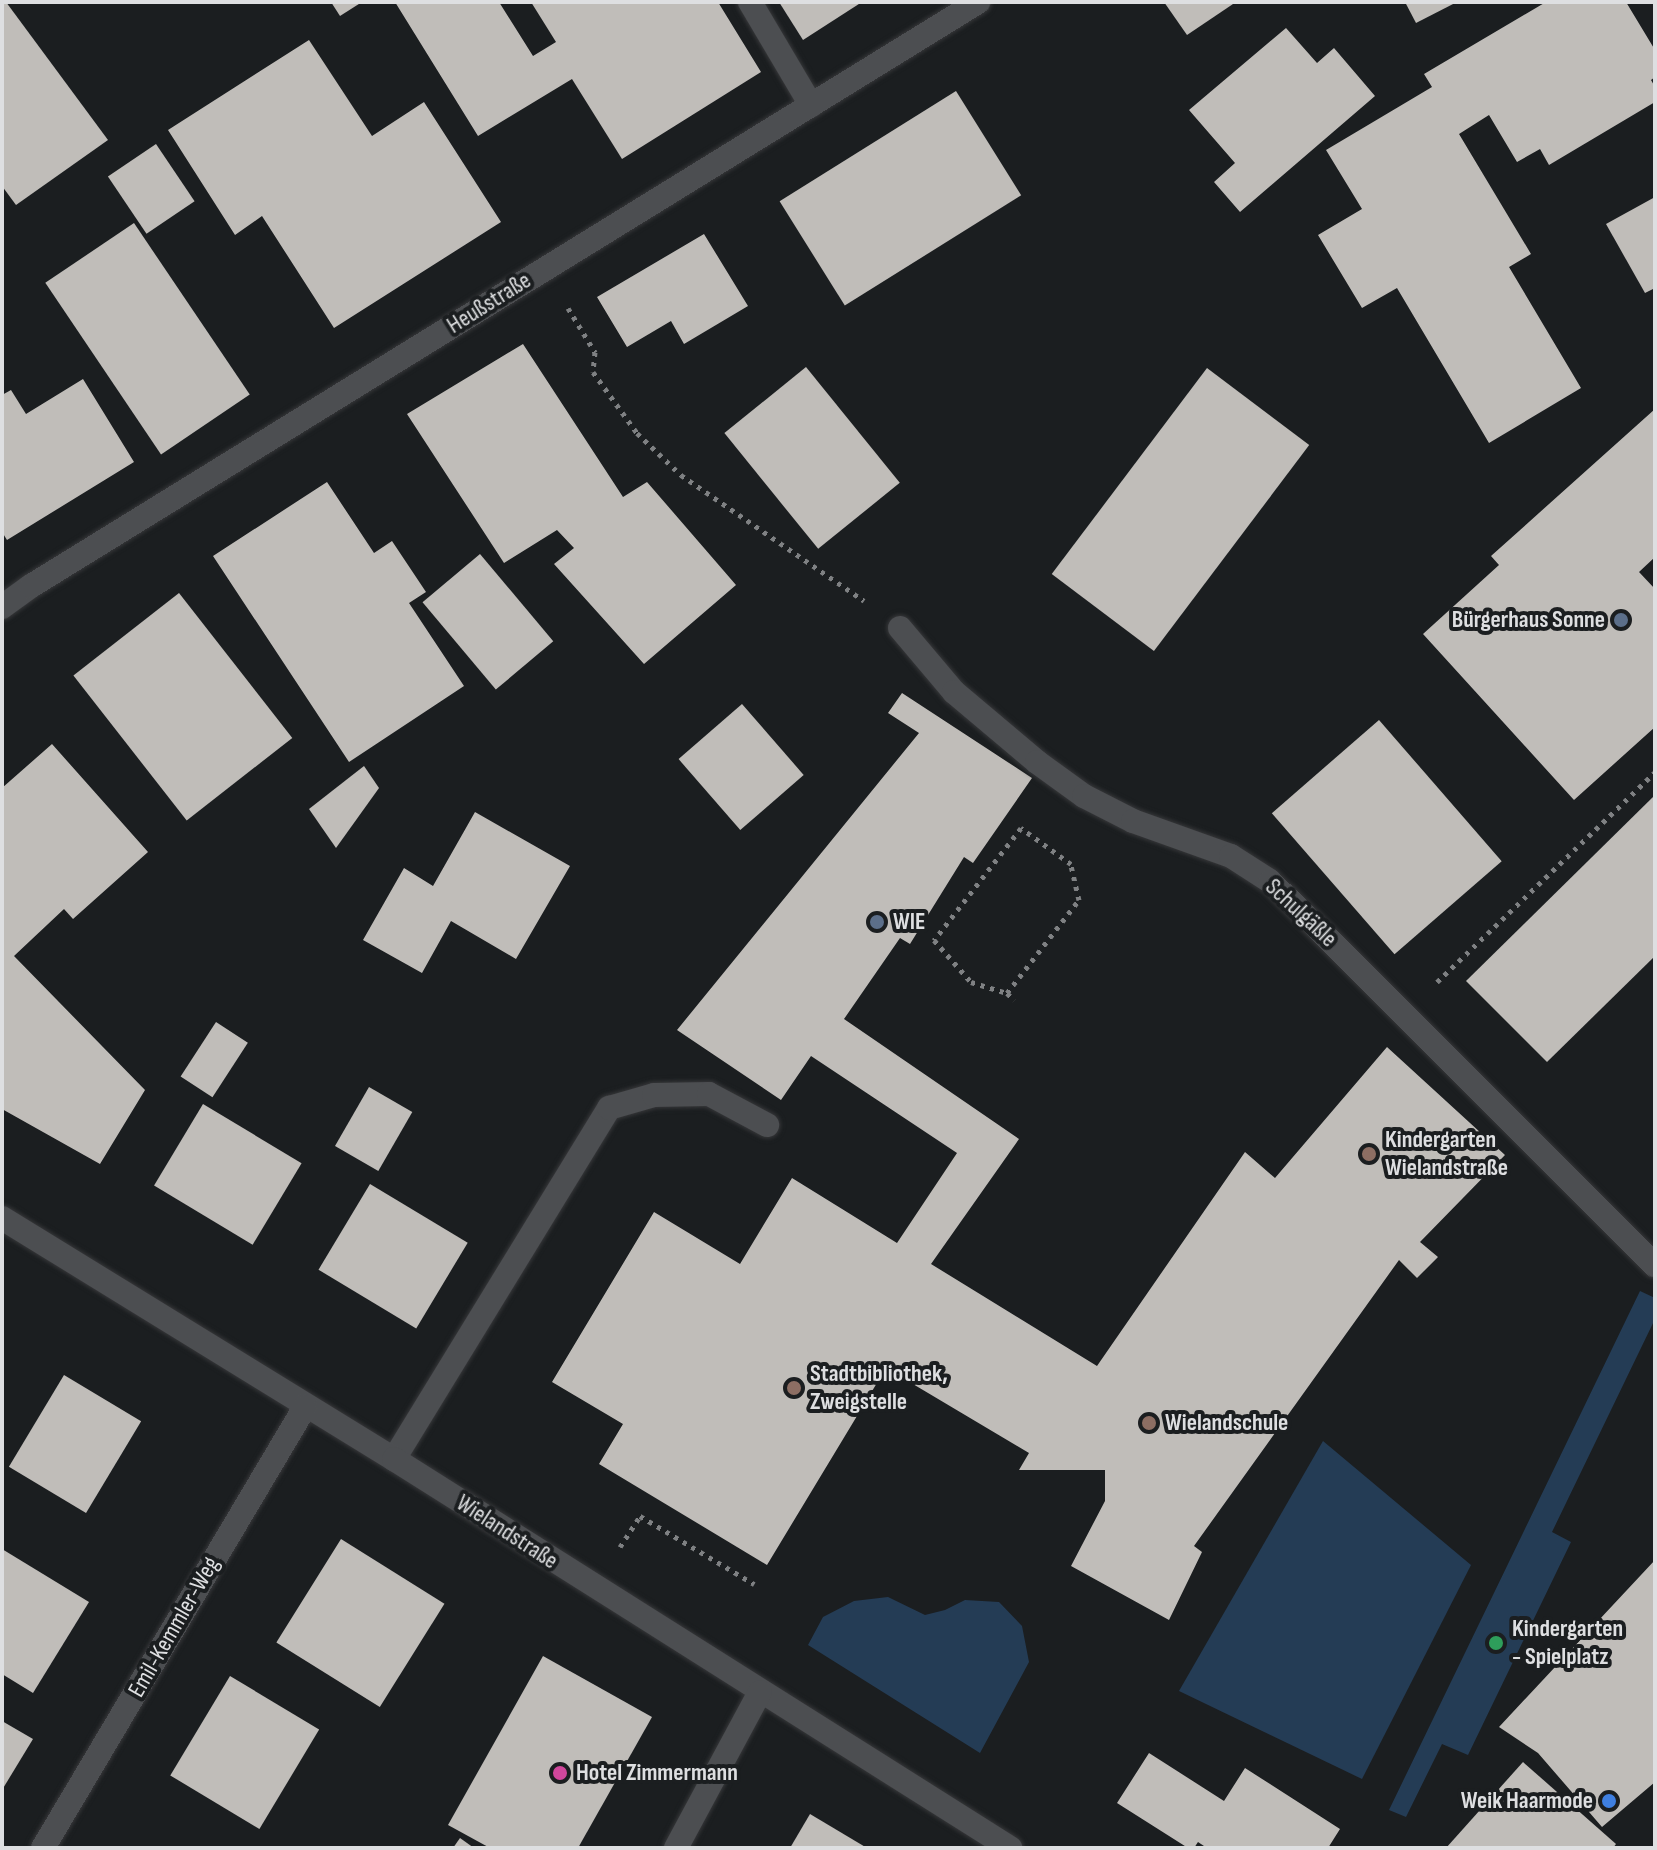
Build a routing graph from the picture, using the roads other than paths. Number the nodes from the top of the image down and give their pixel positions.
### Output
1 (750, 2) edge
2 (978, 2) edge
3 (811, 105) junction
4 (2, 607) edge
5 (900, 628) road end
6 (767, 1125) dead end
7 (2, 1218) edge
8 (1655, 1265) edge
9 (305, 1407) junction
10 (394, 1459) junction
11 (760, 1692) junction
12 (43, 1848) edge
13 (676, 1848) edge
14 (1010, 1848) edge

1 - 3 street
2 - 3 street, Heußstraße
3 - 4 street, Heußstraße
5 - 8 street, Schulgäßle
6 - 10 street
7 - 9 street, Wielandstraße
9 - 10 street, Wielandstraße
9 - 12 street, Emil-Kemmler-Weg
10 - 11 street, Wielandstraße
11 - 13 street
11 - 14 street, Wielandstraße

